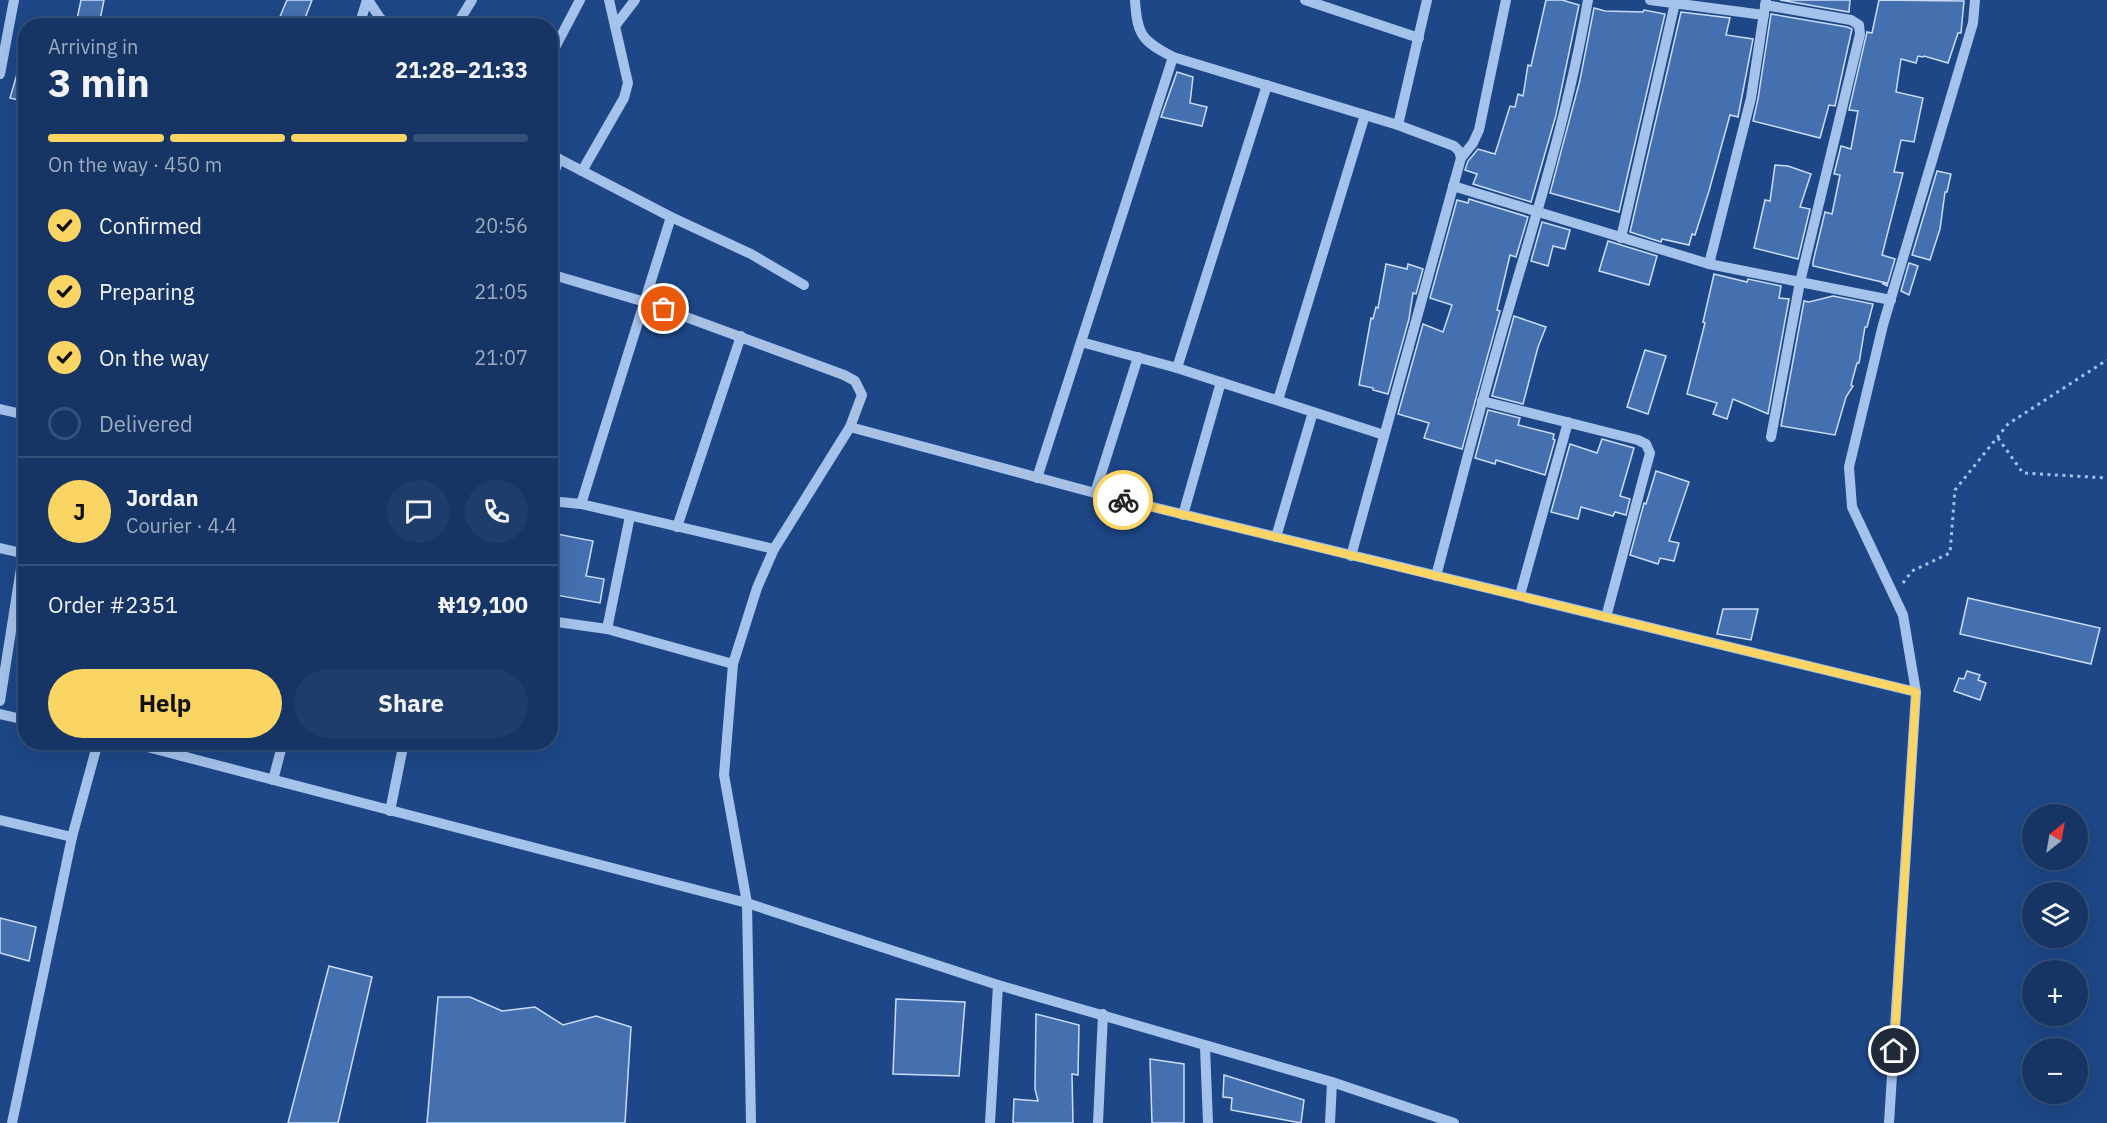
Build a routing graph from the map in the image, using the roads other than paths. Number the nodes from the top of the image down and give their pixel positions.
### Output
1 (14, 0) edge
2 (368, 0) edge
3 (472, 0) edge
4 (580, 0) edge
5 (609, 0) edge
6 (635, 0) edge
7 (1135, 0) edge
8 (1305, 0) edge
9 (1427, 0) edge
10 (1506, 0) edge
11 (1588, 0) edge
12 (1650, 0) edge
13 (1975, 0) edge
14 (1676, 3) junction
15 (1765, 7) edge
16 (362, 18) edge
17 (380, 18) edge
18 (461, 18) edge
19 (615, 26) junction
20 (1419, 38) junction
21 (558, 42) edge
22 (1173, 57) junction
23 (0, 74) edge
24 (1268, 85) junction
25 (1365, 115) junction
26 (1398, 125) junction
27 (558, 158) edge
28 (1461, 158) junction
29 (582, 171) junction
30 (1453, 186) junction
31 (1538, 212) junction
32 (672, 217) junction
33 (1621, 238) junction
34 (1709, 264) junction
35 (558, 276) edge
36 (1800, 282) junction
37 (804, 285) dead end
38 (1890, 300) junction
39 (645, 302) junction
40 (741, 336) junction
41 (1081, 342) junction
42 (1138, 357) junction
43 (1177, 368) junction
44 (1221, 382) junction
45 (1278, 400) junction
46 (1482, 401) junction
47 (0, 409) edge
48 (1313, 412) junction
49 (18, 413) edge
50 (1568, 422) junction
51 (850, 427) junction
52 (1384, 435) junction
53 (1772, 437) dead end
54 (1037, 478) junction
55 (1095, 493) junction
56 (558, 502) edge
57 (581, 504) junction
58 (1183, 515) junction
59 (630, 516) junction
60 (677, 527) junction
61 (1276, 537) junction
62 (0, 548) edge
63 (774, 549) junction
64 (18, 552) edge
65 (1351, 556) junction
66 (1436, 576) junction
67 (18, 591) edge
68 (1520, 595) junction
69 (1606, 617) junction
70 (558, 622) edge
71 (606, 630) junction
72 (733, 664) junction
73 (1916, 692) junction
74 (0, 701) edge
75 (0, 714) edge
76 (18, 718) edge
77 (96, 750) edge
78 (159, 750) edge
79 (183, 750) edge
80 (281, 750) edge
81 (402, 750) edge
82 (182, 756) junction
83 (273, 780) junction
84 (390, 811) junction
85 (0, 820) edge
86 (72, 837) junction
87 (747, 903) junction
88 (998, 985) junction
89 (1103, 1014) junction
90 (1205, 1047) junction
91 (1332, 1082) junction
92 (1440, 1121) edge
93 (12, 1123) edge
94 (751, 1123) edge
95 (990, 1123) edge
96 (1098, 1123) edge
97 (1208, 1123) edge
98 (1330, 1123) edge
99 (1454, 1123) edge
100 (1889, 1123) edge

1 - 23 street
2 - 16 street
2 - 17 street
3 - 18 street
4 - 21 street
5 - 19 street
6 - 19 street
7 - 22 street
8 - 20 street
9 - 20 street
10 - 28 street
11 - 31 street
12 - 14 street
13 - 38 street
14 - 15 street
14 - 33 street
15 - 34 street
15 - 36 street
19 - 29 street
20 - 26 street
22 - 24 street
22 - 41 street
24 - 25 street
24 - 43 street
25 - 26 street
25 - 45 street
26 - 28 street
27 - 29 street
28 - 30 street
29 - 32 street
30 - 31 street
30 - 52 street
31 - 33 street
31 - 46 street
32 - 37 street
32 - 39 street
33 - 34 street
34 - 36 street
35 - 39 street
36 - 38 street
36 - 53 street
38 - 73 street
39 - 40 street
39 - 57 street
40 - 51 street
40 - 60 street
41 - 42 street
41 - 54 street
42 - 43 street
42 - 55 street
43 - 44 street
44 - 45 street
44 - 58 street
45 - 48 street
46 - 50 street
46 - 66 street
47 - 49 street
48 - 52 street
48 - 61 street
50 - 68 street
50 - 69 street
51 - 54 street
51 - 63 street
52 - 65 street
54 - 55 street
55 - 58 street
56 - 57 street
57 - 59 street
58 - 61 street
59 - 60 street
59 - 71 street
60 - 63 street
61 - 65 street
62 - 64 street
63 - 72 street
65 - 66 street
66 - 68 street
67 - 74 street
68 - 69 street
69 - 73 street
70 - 71 street
71 - 72 street
72 - 87 street
73 - 100 street
75 - 76 street
77 - 86 street
78 - 82 street
79 - 82 street
80 - 83 street
81 - 84 street
82 - 83 street
83 - 84 street
84 - 87 street
85 - 86 street
86 - 93 street
87 - 88 street
87 - 94 street
88 - 89 street
88 - 95 street
89 - 90 street
89 - 96 street
90 - 91 street
90 - 97 street
91 - 92 street
91 - 98 street
92 - 99 street

